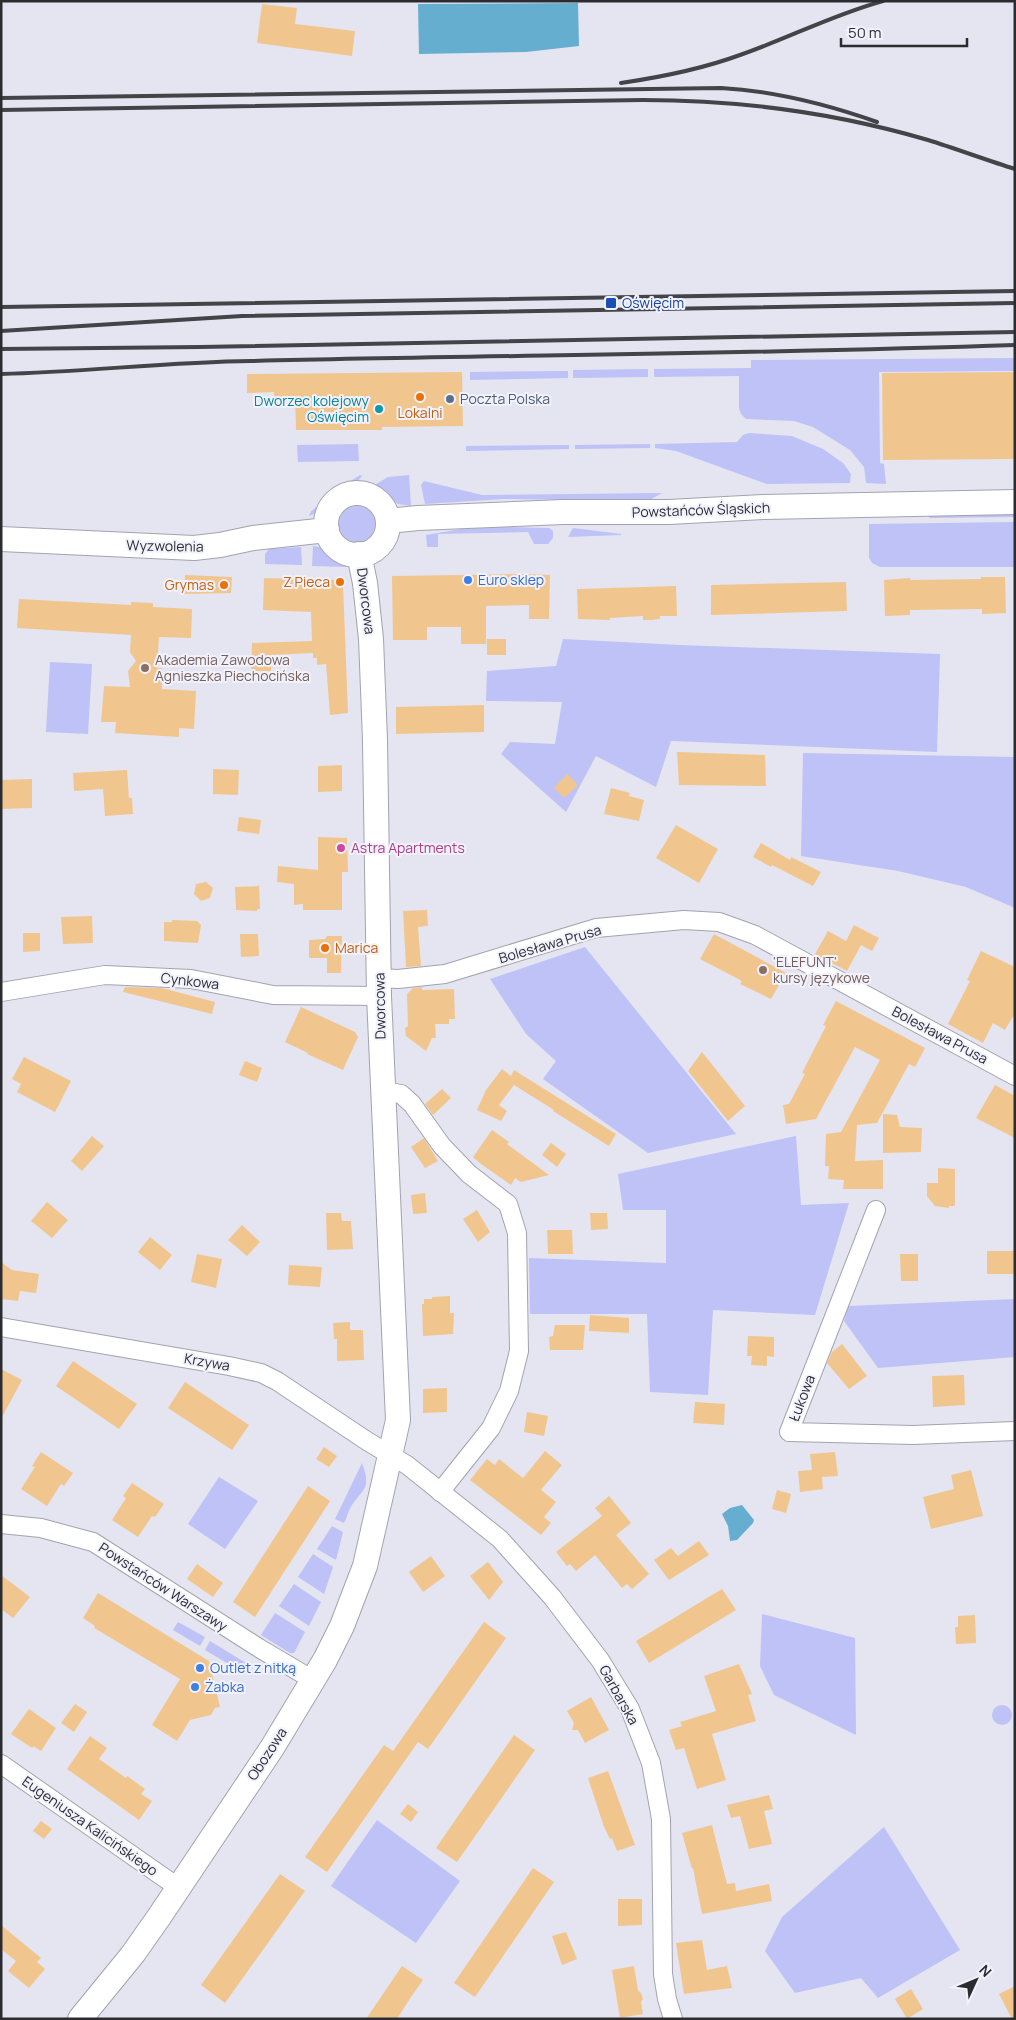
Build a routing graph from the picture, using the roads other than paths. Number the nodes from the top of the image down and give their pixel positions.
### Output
1 (1015, 502) edge
2 (388, 521) junction
3 (327, 530) junction
4 (1, 539) edge
5 (359, 554) junction
6 (379, 987) junction
7 (1, 992) edge
8 (1015, 1076) edge
9 (383, 1091) junction
10 (876, 1210) dead end
11 (1, 1327) edge
12 (1015, 1431) edge
13 (391, 1457) junction
14 (440, 1492) junction
15 (1, 1524) edge
16 (313, 1680) junction
17 (1, 1764) edge
18 (179, 1888) junction
19 (80, 2019) edge
20 (673, 2019) edge

1 - 2 street, Powstańców Śląskich
2 - 3 street
2 - 5 street
3 - 4 street, Wyzwolenia
3 - 5 street
5 - 6 street, Dworcowa
6 - 7 street, Cynkowa
6 - 8 street, Bolesława Prusa
6 - 9 street, Dworcowa
9 - 13 street, Dworcowa
9 - 14 street
10 - 12 street, Łukowa
11 - 13 street, Krzywa
13 - 14 street, Garbarska
13 - 16 street, Obozowa
14 - 20 street, Garbarska
15 - 16 street, Powstańców Warszawy
16 - 18 street, Obozowa
17 - 18 street, Eugeniusza Kalicińskiego
18 - 19 street, Obozowa

